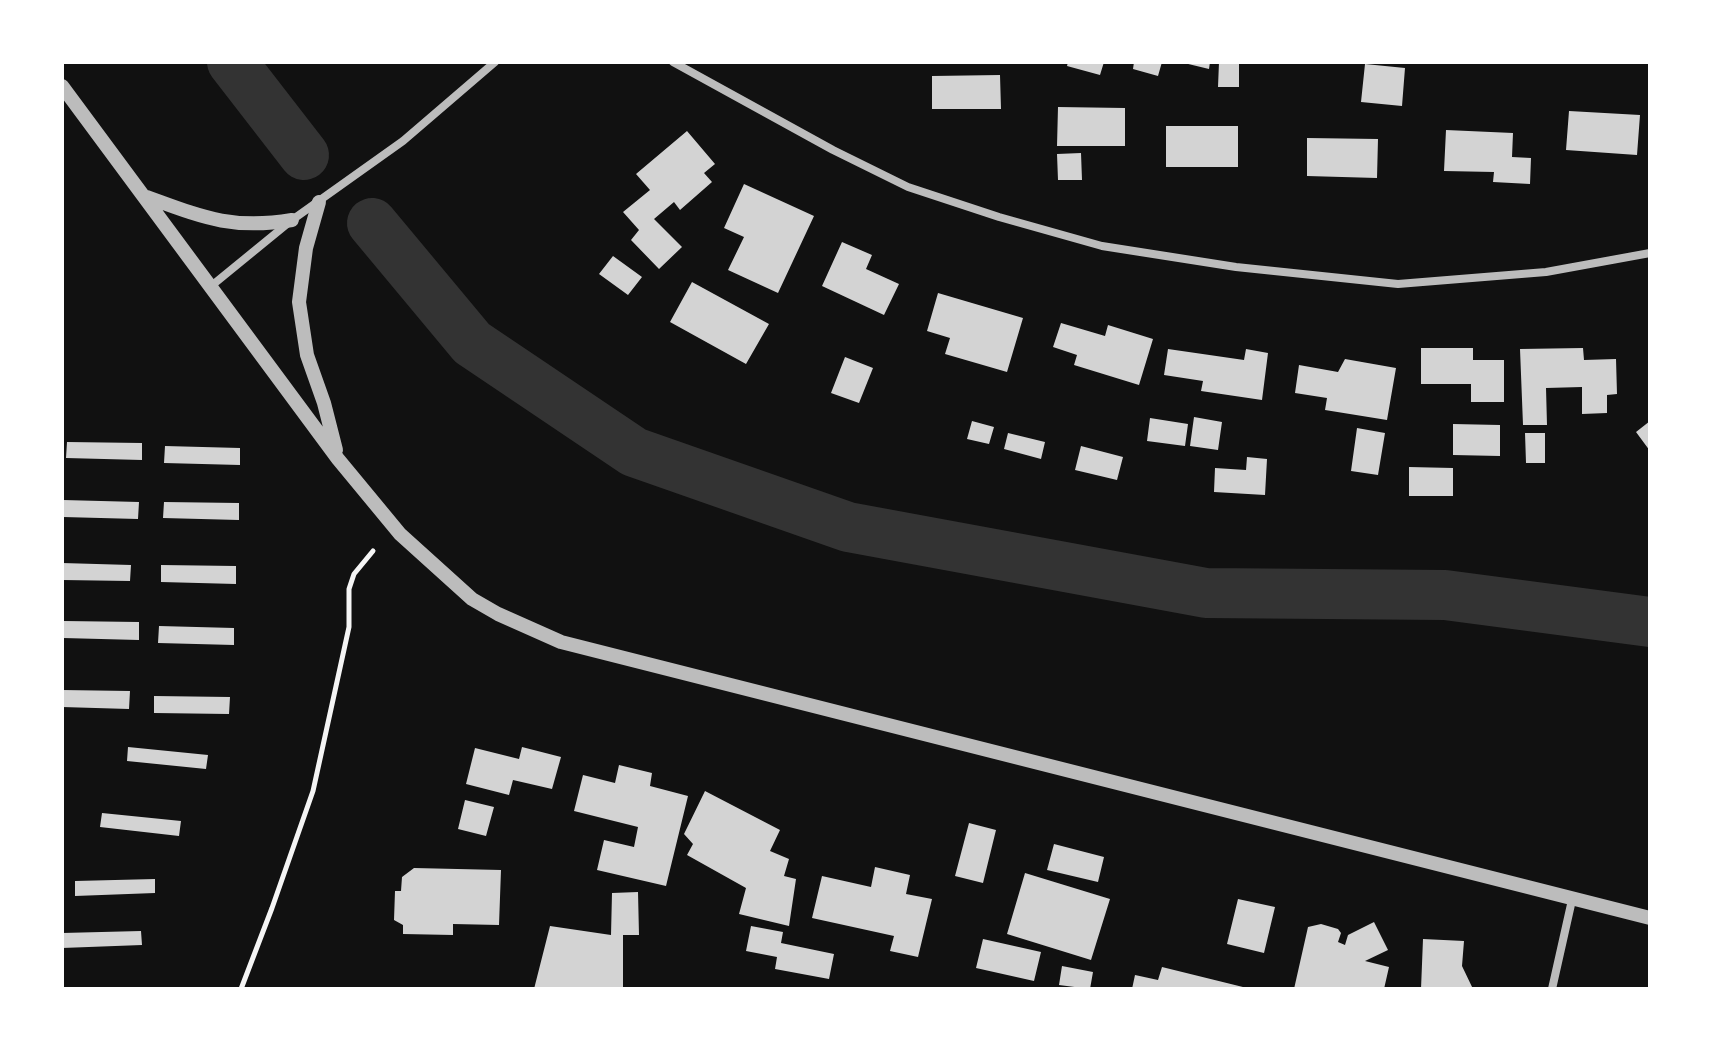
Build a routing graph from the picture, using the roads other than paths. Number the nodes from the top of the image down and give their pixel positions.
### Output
1 (495, 62) edge
2 (673, 62) edge
3 (62, 86) edge
4 (146, 197) junction
5 (319, 202) junction
6 (292, 220) junction
7 (1650, 253) edge
8 (210, 288) junction
9 (338, 459) junction
10 (1572, 900) junction
11 (1650, 918) edge
12 (1552, 989) edge

1 - 5 street
2 - 7 street
3 - 4 street
4 - 6 street
4 - 8 street
5 - 6 street
5 - 9 street
6 - 8 street
8 - 9 street
9 - 10 street
10 - 11 street
10 - 12 street

